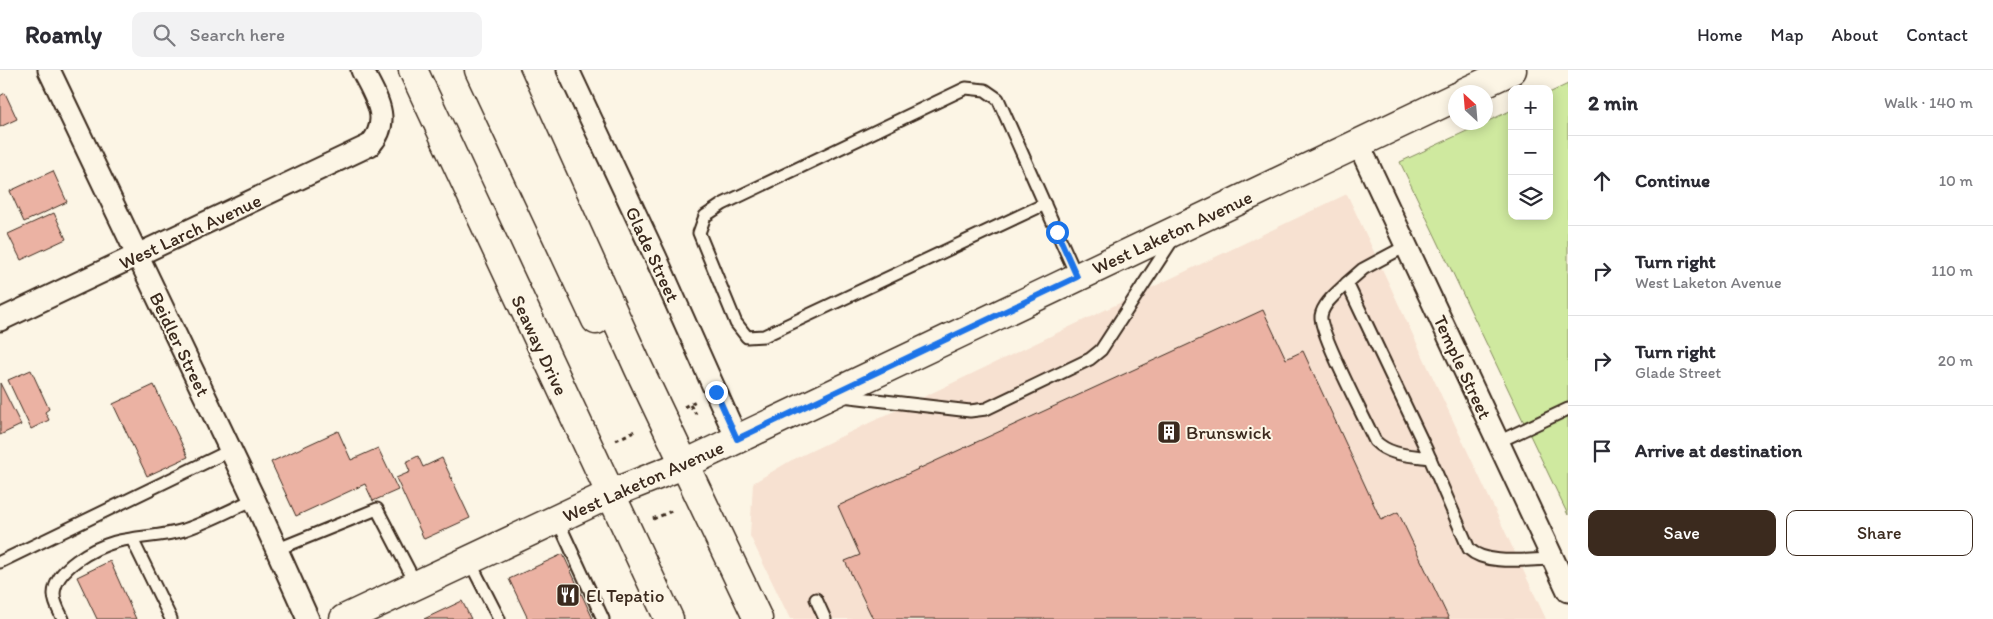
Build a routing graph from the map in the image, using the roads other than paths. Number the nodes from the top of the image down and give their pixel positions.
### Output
1 (49, 70) edge
2 (362, 70) edge
3 (412, 70) edge
4 (480, 70) edge
5 (504, 70) edge
6 (568, 70) edge
7 (1512, 70) edge
8 (1480, 85) edge
9 (1448, 101) edge
10 (1358, 144) junction
11 (1045, 204) junction
12 (1179, 228) junction
13 (1406, 246) junction
14 (138, 255) junction
15 (1077, 277) junction
16 (1347, 283) junction
17 (0, 320) edge
18 (831, 394) junction
19 (1568, 409) edge
20 (669, 411) junction
21 (737, 439) junction
22 (1498, 442) junction
23 (231, 450) junction
24 (1430, 458) junction
25 (683, 464) junction
26 (610, 494) junction
27 (254, 499) junction
28 (557, 519) junction
29 (132, 538) junction
30 (634, 546) junction
31 (278, 549) junction
32 (1553, 558) junction
33 (469, 560) junction
34 (0, 562) edge
35 (416, 584) junction
36 (1568, 591) edge
37 (816, 599) dead end
38 (63, 619) edge
39 (172, 619) edge
40 (308, 619) edge
41 (344, 619) edge
42 (499, 619) edge
43 (603, 619) edge
44 (669, 619) edge
45 (687, 619) edge
46 (758, 619) edge
47 (825, 619) edge

1 - 14 street, Beidler Street
2 - 14 street, West Larch Avenue
3 - 26 main road, Seaway Drive
4 - 20 main road
5 - 20 main road
6 - 21 street, Glade Street
7 - 8 main road
9 - 10 main road, West Laketon Avenue
10 - 12 main road, West Laketon Avenue
10 - 13 street, Temple Street
11 - 11 lane
11 - 15 lane
12 - 15 main road, West Laketon Avenue
12 - 18 lane
13 - 16 lane
13 - 22 street, Temple Street
14 - 17 street, West Larch Avenue
14 - 23 street, Beidler Street
15 - 18 main road, West Laketon Avenue
16 - 24 lane
16 - 24 lane
18 - 21 main road, West Laketon Avenue
19 - 22 lane
20 - 25 main road
21 - 25 main road, West Laketon Avenue
22 - 32 street, Temple Street
23 - 27 street, Beidler Street
23 - 34 lane
24 - 32 lane
25 - 26 main road, West Laketon Avenue
25 - 46 main road
26 - 28 main road, West Laketon Avenue
26 - 30 main road, Seaway Drive
27 - 29 lane
27 - 31 street, Beidler Street
28 - 33 main road, West Laketon Avenue
28 - 43 lane
29 - 38 lane
29 - 39 lane
30 - 44 main road, Seaway Drive
30 - 45 main road
31 - 35 lane
31 - 40 street, Beidler Street
32 - 36 street, Temple Street
33 - 35 main road, West Laketon Avenue
33 - 42 lane
35 - 41 main road, West Laketon Avenue
37 - 47 lane

